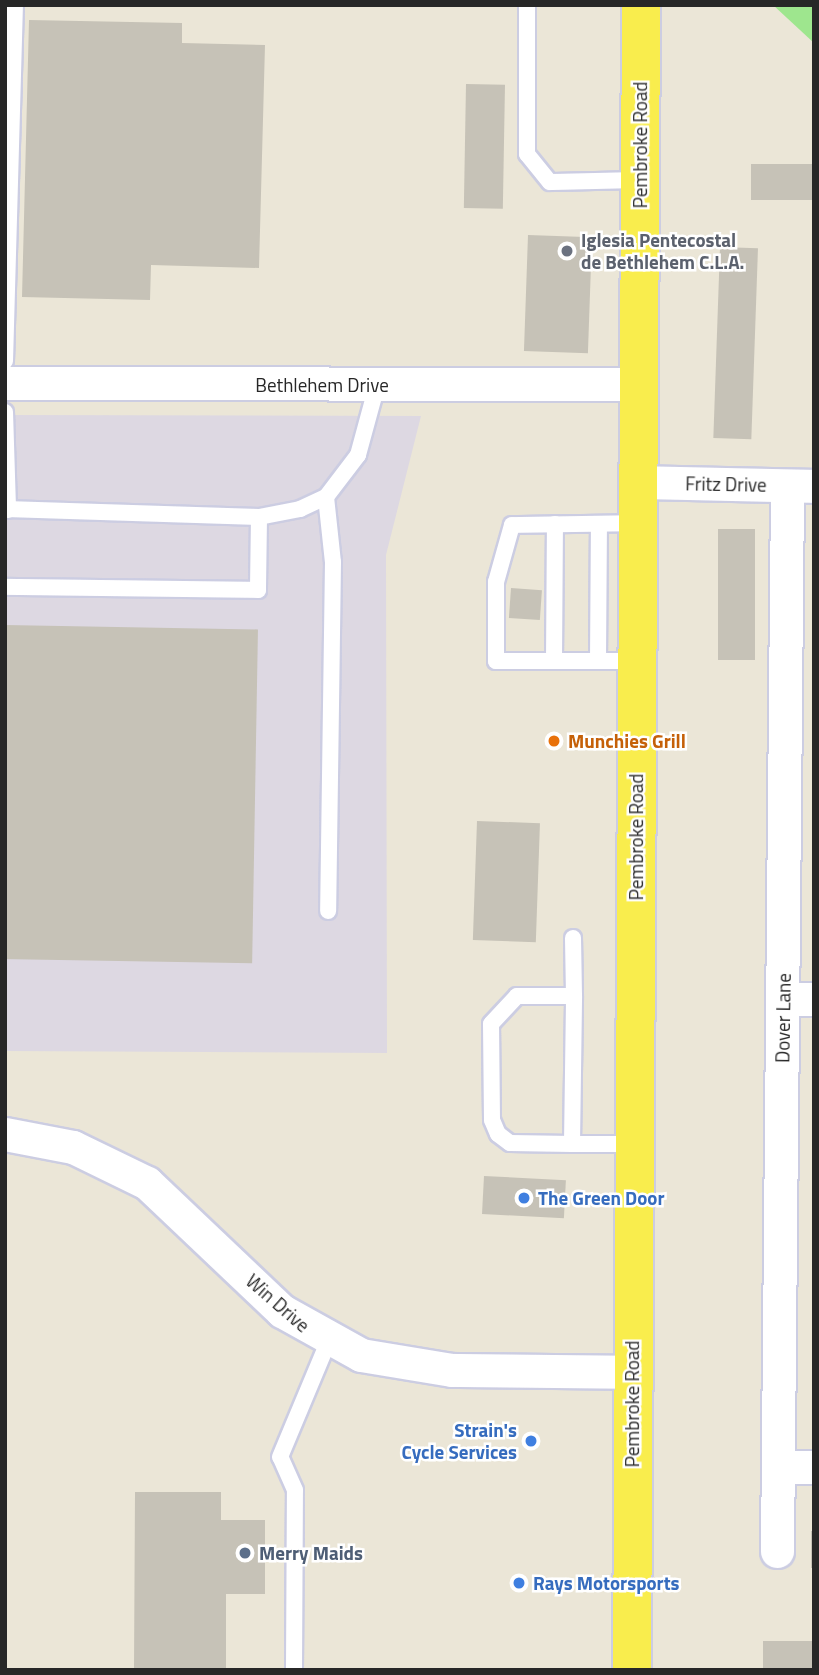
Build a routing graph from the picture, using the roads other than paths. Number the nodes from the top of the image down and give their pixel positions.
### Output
1 (15, 5) edge
2 (527, 5) edge
3 (641, 5) edge
4 (640, 180) junction
5 (5, 361) edge
6 (5, 383) edge
7 (638, 384) junction
8 (377, 385) junction
9 (5, 412) edge
10 (638, 482) junction
11 (800, 486) edge
12 (326, 497) junction
13 (7, 510) edge
14 (259, 517) junction
15 (637, 523) junction
16 (555, 524) junction
17 (599, 524) junction
18 (5, 587) edge
19 (554, 661) junction
20 (598, 661) junction
21 (637, 661) junction
22 (328, 911) dead end
23 (573, 938) dead end
24 (574, 996) junction
25 (799, 999) edge
26 (5, 1134) edge
27 (572, 1144) junction
28 (633, 1144) junction
29 (328, 1342) junction
30 (632, 1372) junction
31 (779, 1467) junction
32 (814, 1467) edge
33 (777, 1551) dead end
34 (294, 1670) edge
35 (632, 1670) edge

1 - 5 lane
2 - 4 lane
3 - 4 main road, Pembroke Road
4 - 7 main road, Pembroke Road
6 - 8 street, Bethlehem Drive
7 - 8 street, Bethlehem Drive
7 - 10 main road, Pembroke Road
8 - 12 lane
9 - 13 lane
10 - 11 street, Fritz Drive
10 - 15 main road, Pembroke Road
11 - 25 street, Dover Lane
12 - 14 lane
12 - 22 lane
13 - 14 lane
14 - 18 lane
15 - 17 lane
15 - 21 main road, Pembroke Road
16 - 17 lane
16 - 19 lane
16 - 19 lane
17 - 20 lane
19 - 20 lane
20 - 21 lane
21 - 28 main road, Pembroke Road
23 - 24 lane
24 - 27 lane
24 - 27 lane
25 - 31 street, Dover Lane
26 - 29 street, Win Drive
27 - 28 lane
28 - 30 main road, Pembroke Road
29 - 30 street, Win Drive
29 - 34 lane
30 - 35 main road, Pembroke Road
31 - 32 street
31 - 33 street, Dover Lane

